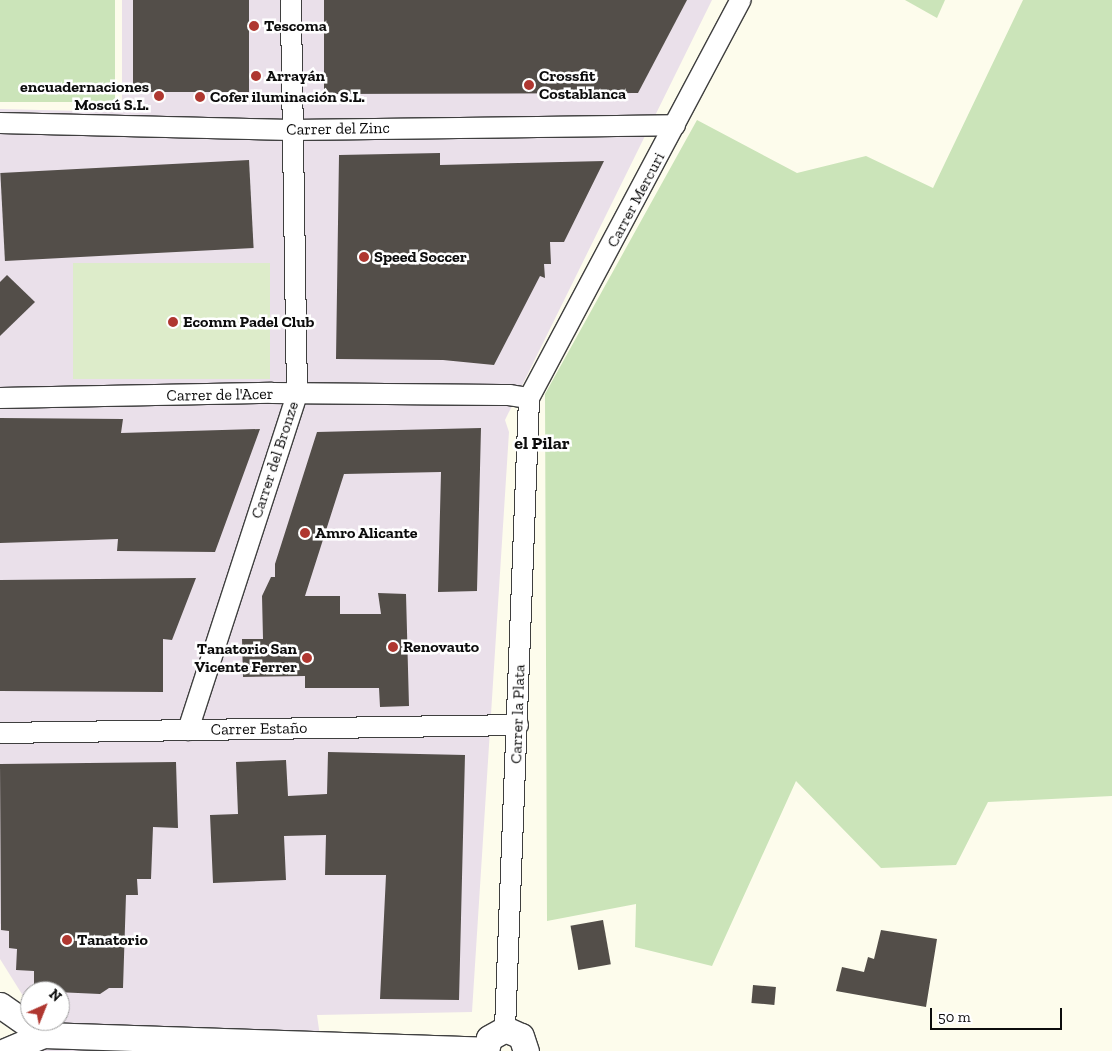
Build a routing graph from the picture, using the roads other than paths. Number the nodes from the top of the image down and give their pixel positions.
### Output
1 (291, 0) edge
2 (741, 0) edge
3 (0, 123) edge
4 (675, 125) junction
5 (291, 130) junction
6 (297, 394) junction
7 (0, 398) edge
8 (530, 398) junction
9 (518, 725) junction
10 (188, 730) junction
11 (0, 733) edge
12 (0, 1005) edge
13 (505, 1029) junction
14 (43, 1035) junction
15 (134, 1046) edge
16 (486, 1050) edge
17 (5, 1051) edge
18 (526, 1051) edge

1 - 5 street, Carrer del Bronze
2 - 4 street, Carrer Mercuri
3 - 5 street, Carrer del Zinc
4 - 5 street, Carrer del Zinc
4 - 8 street, Carrer Mercuri
5 - 6 street, Carrer del Bronze
6 - 7 street, Carrer de l'Acer
6 - 8 street, Carrer de l'Acer
6 - 10 street, Carrer del Bronze
8 - 9 street, Carrer la Plata
9 - 10 street, Carrer Estaño
9 - 13 street, Carrer la Plata
10 - 11 street, Carrer Estaño
12 - 14 street
13 - 16 street
13 - 18 street
14 - 15 street
14 - 17 street
15 - 16 street

